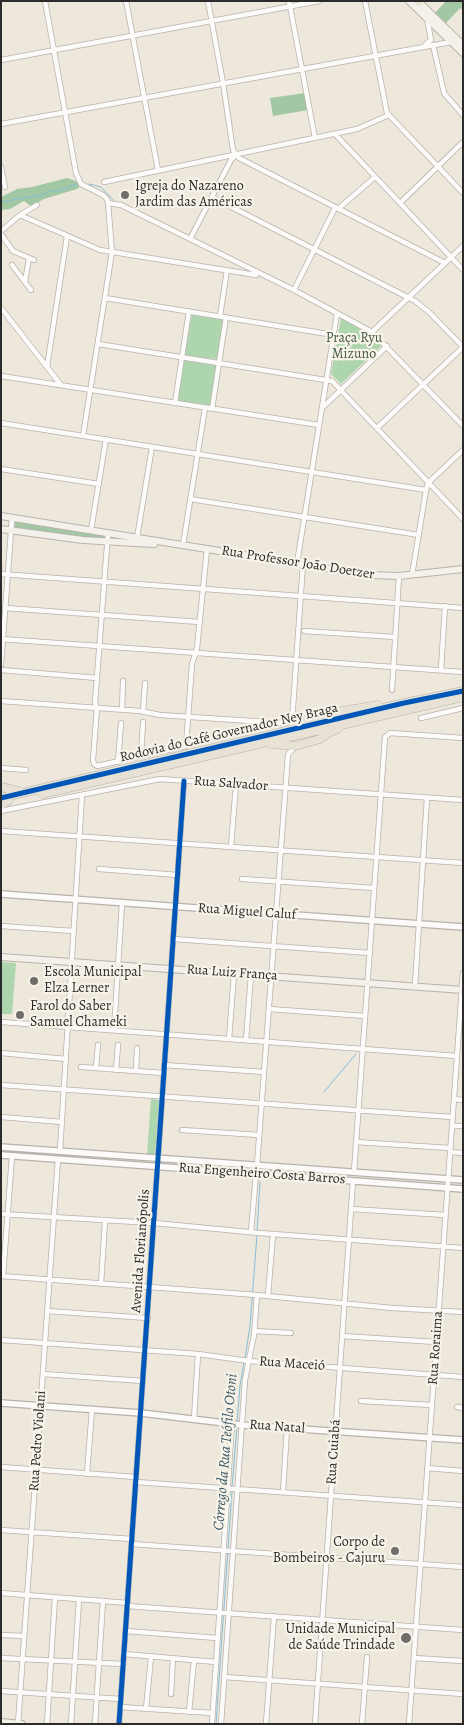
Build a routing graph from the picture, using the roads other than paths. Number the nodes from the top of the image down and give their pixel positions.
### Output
1 (45, 1) edge
2 (126, 1) edge
3 (208, 1) edge
4 (319, 1) edge
5 (365, 1) edge
6 (409, 1) edge
7 (418, 1) edge
8 (290, 4) edge
9 (427, 17) junction
10 (212, 21) junction
11 (133, 36) junction
12 (451, 42) junction
13 (433, 45) junction
14 (463, 45) edge
15 (424, 46) junction
16 (54, 50) junction
17 (463, 53) edge
18 (375, 55) junction
19 (1, 60) edge
20 (302, 69) junction
21 (223, 83) junction
22 (144, 98) junction
23 (65, 112) junction
24 (388, 115) junction
25 (463, 115) edge
26 (1, 124) edge
27 (335, 134) junction
28 (315, 138) junction
29 (463, 142) edge
30 (236, 154) junction
31 (438, 166) junction
32 (1, 168) edge
33 (158, 170) junction
34 (375, 177) junction
35 (104, 182) dead end
36 (5, 187) dead end
37 (463, 193) edge
38 (212, 197) junction
39 (108, 203) junction
40 (400, 203) junction
41 (37, 205) dead end
42 (337, 208) junction
43 (20, 215) junction
44 (1, 232) edge
45 (67, 236) junction
46 (190, 239) junction
47 (463, 246) edge
48 (315, 249) junction
49 (112, 252) junction
50 (451, 257) junction
51 (444, 263) junction
52 (12, 265) dead end
53 (227, 270) junction
54 (463, 270) edge
55 (263, 276) junction
56 (25, 282) junction
57 (31, 290) dead end
58 (294, 290) junction
59 (409, 297) junction
60 (105, 298) junction
61 (1, 308) edge
62 (188, 311) junction
63 (337, 314) junction
64 (220, 316) junction
65 (226, 317) junction
66 (372, 332) junction
67 (334, 335) junction
68 (98, 344) junction
69 (388, 346) junction
70 (463, 347) edge
71 (182, 357) junction
72 (219, 363) junction
73 (47, 367) junction
74 (1, 376) edge
75 (327, 380) junction
76 (61, 385) junction
77 (423, 385) junction
78 (91, 390) junction
79 (341, 390) junction
80 (175, 403) junction
81 (205, 408) junction
82 (322, 408) junction
83 (212, 409) junction
84 (1, 423) edge
85 (320, 425) junction
86 (463, 426) edge
87 (377, 428) junction
88 (83, 436) junction
89 (106, 440) junction
90 (152, 447) junction
91 (463, 450) edge
92 (197, 454) junction
93 (1, 469) edge
94 (312, 472) junction
95 (428, 483) junction
96 (98, 484) junction
97 (426, 490) junction
98 (190, 499) junction
99 (1, 516) edge
100 (305, 517) junction
101 (12, 518) junction
102 (463, 519) edge
103 (1, 529) edge
104 (11, 530) junction
105 (91, 530) junction
106 (108, 533) junction
107 (419, 535) junction
108 (137, 538) junction
109 (107, 542) junction
110 (183, 545) junction
111 (207, 549) junction
112 (300, 564) junction
113 (463, 569) edge
114 (1, 574) edge
115 (8, 575) junction
116 (412, 575) junction
117 (399, 576) junction
118 (104, 582) junction
119 (203, 589) junction
120 (300, 596) junction
121 (397, 603) junction
122 (445, 606) junction
123 (5, 608) junction
124 (463, 608) edge
125 (102, 615) junction
126 (200, 622) junction
127 (304, 630) dead end
128 (395, 637) junction
129 (2, 639) edge
130 (99, 646) junction
131 (195, 653) junction
132 (296, 660) junction
133 (1, 665) edge
134 (393, 667) junction
135 (1, 670) edge
136 (441, 670) junction
137 (463, 672) edge
138 (97, 678) junction
139 (123, 682) dead end
140 (145, 683) dead end
141 (392, 690) dead end
142 (463, 691) edge
143 (463, 697) edge
144 (1, 701) edge
145 (404, 703) junction
146 (97, 708) junction
147 (463, 708) edge
148 (122, 710) junction
149 (143, 712) junction
150 (188, 717) junction
151 (369, 718) junction
152 (421, 718) dead end
153 (143, 722) dead end
154 (292, 722) junction
155 (121, 723) dead end
156 (463, 738) edge
157 (280, 744) junction
158 (249, 746) junction
159 (295, 746) junction
160 (288, 754) junction
161 (141, 756) junction
162 (118, 762) junction
163 (1, 768) edge
164 (26, 770) dead end
165 (184, 781) junction
166 (236, 784) junction
167 (1, 788) edge
168 (286, 788) junction
169 (26, 792) junction
170 (381, 794) junction
171 (82, 795) junction
172 (427, 798) junction
173 (463, 800) edge
174 (3, 802) edge
175 (1, 811) edge
176 (1, 831) edge
177 (79, 836) junction
178 (180, 844) junction
179 (231, 847) junction
180 (281, 851) junction
181 (376, 857) junction
182 (423, 860) junction
183 (463, 863) edge
184 (99, 869) dead end
185 (178, 876) junction
186 (242, 879) dead end
187 (278, 882) junction
188 (374, 888) junction
189 (1, 894) edge
190 (75, 899) junction
191 (122, 903) junction
192 (175, 906) junction
193 (276, 914) junction
194 (372, 920) junction
195 (419, 924) junction
196 (1, 926) edge
197 (463, 927) edge
198 (73, 931) junction
199 (173, 939) junction
200 (273, 946) junction
201 (370, 953) junction
202 (1, 957) edge
203 (71, 962) junction
204 (118, 965) junction
205 (171, 969) junction
206 (463, 973) edge
207 (234, 974) junction
208 (251, 975) junction
209 (271, 976) junction
210 (368, 983) junction
211 (415, 986) junction
212 (462, 990) edge
213 (268, 1009) junction
214 (365, 1016) junction
215 (1, 1022) edge
216 (68, 1027) junction
217 (114, 1030) junction
218 (166, 1034) junction
219 (229, 1039) junction
220 (246, 1040) junction
221 (266, 1041) junction
222 (98, 1045) dead end
223 (118, 1045) dead end
224 (137, 1048) dead end
225 (363, 1049) junction
226 (1, 1054) edge
227 (457, 1056) junction
228 (66, 1059) junction
229 (164, 1065) junction
230 (81, 1067) dead end
231 (96, 1068) junction
232 (116, 1070) junction
233 (136, 1071) junction
234 (264, 1072) junction
235 (163, 1073) junction
236 (1, 1085) edge
237 (64, 1089) junction
238 (162, 1096) junction
239 (454, 1099) junction
240 (463, 1100) edge
241 (261, 1104) junction
242 (358, 1110) junction
243 (1, 1117) edge
244 (452, 1117) junction
245 (62, 1122) junction
246 (452, 1126) junction
247 (463, 1126) edge
248 (182, 1130) dead end
249 (259, 1136) junction
250 (356, 1142) junction
251 (1, 1147) edge
252 (450, 1150) junction
253 (60, 1151) junction
254 (463, 1153) edge
255 (1, 1155) edge
256 (12, 1156) junction
257 (157, 1158) junction
258 (58, 1159) junction
259 (257, 1165) junction
260 (158, 1166) junction
261 (354, 1172) junction
262 (256, 1174) junction
263 (448, 1179) junction
264 (463, 1180) edge
265 (353, 1181) junction
266 (447, 1188) junction
267 (463, 1189) edge
268 (351, 1209) junction
269 (1, 1214) edge
270 (7, 1214) junction
271 (445, 1215) junction
272 (54, 1218) junction
273 (105, 1220) junction
274 (154, 1224) junction
275 (255, 1233) junction
276 (273, 1234) junction
277 (349, 1240) junction
278 (443, 1246) junction
279 (463, 1248) edge
280 (2, 1276) edge
281 (49, 1280) junction
282 (101, 1284) junction
283 (150, 1288) junction
284 (254, 1295) junction
285 (268, 1296) junction
286 (345, 1304) junction
287 (438, 1310) junction
288 (47, 1311) junction
289 (463, 1312) edge
290 (148, 1318) junction
291 (254, 1331) junction
292 (291, 1334) dead end
293 (342, 1336) junction
294 (1, 1340) edge
295 (436, 1342) junction
296 (45, 1343) junction
297 (145, 1350) junction
298 (198, 1354) junction
299 (249, 1361) junction
300 (340, 1368) junction
301 (42, 1374) junction
302 (434, 1375) junction
303 (463, 1377) edge
304 (143, 1381) junction
305 (361, 1401) dead end
306 (1, 1403) edge
307 (432, 1405) junction
308 (40, 1406) junction
309 (457, 1407) dead end
310 (463, 1408) edge
311 (92, 1410) junction
312 (141, 1413) junction
313 (194, 1419) junction
314 (232, 1423) junction
315 (242, 1425) junction
316 (287, 1428) junction
317 (336, 1431) junction
318 (429, 1438) junction
319 (463, 1440) edge
320 (1, 1467) edge
321 (427, 1468) junction
322 (36, 1470) junction
323 (463, 1471) edge
324 (87, 1474) junction
325 (136, 1480) junction
326 (228, 1489) junction
327 (237, 1489) junction
328 (282, 1492) junction
329 (331, 1496) junction
330 (425, 1502) junction
331 (463, 1505) edge
332 (1, 1530) edge
333 (31, 1532) junction
334 (132, 1541) junction
335 (223, 1550) junction
336 (233, 1551) junction
337 (326, 1558) junction
338 (420, 1564) junction
339 (463, 1567) edge
340 (1, 1593) edge
341 (27, 1595) junction
342 (55, 1597) junction
343 (79, 1599) junction
344 (103, 1601) junction
345 (128, 1604) junction
346 (219, 1612) junction
347 (228, 1613) junction
348 (274, 1616) junction
349 (322, 1620) junction
350 (416, 1627) junction
351 (463, 1630) edge
352 (126, 1631) junction
353 (1, 1635) edge
354 (24, 1636) junction
355 (217, 1638) junction
356 (124, 1654) junction
357 (367, 1656) dead end
358 (151, 1657) junction
359 (1, 1658) edge
360 (173, 1658) junction
361 (414, 1658) junction
362 (22, 1660) junction
363 (194, 1660) junction
364 (51, 1661) junction
365 (463, 1661) edge
366 (75, 1662) junction
367 (216, 1662) junction
368 (99, 1663) junction
369 (123, 1664) junction
370 (224, 1677) junction
371 (269, 1680) junction
372 (318, 1684) junction
373 (364, 1687) junction
374 (1, 1690) edge
375 (411, 1690) junction
376 (20, 1692) junction
377 (49, 1694) junction
378 (171, 1694) dead end
379 (463, 1694) edge
380 (73, 1696) junction
381 (97, 1698) junction
382 (121, 1699) junction
383 (120, 1707) junction
384 (146, 1709) junction
385 (189, 1712) junction
386 (212, 1713) junction
387 (1, 1722) edge
388 (18, 1724) edge
389 (22, 1724) edge
390 (47, 1724) edge
391 (71, 1724) edge
392 (95, 1724) edge
393 (119, 1724) edge
394 (212, 1724) edge
395 (221, 1724) edge
396 (266, 1724) edge
397 (315, 1724) edge
398 (362, 1724) edge
399 (409, 1724) edge

1 - 16 street
2 - 11 street
3 - 10 street
4 - 8 street
5 - 18 street
6 - 9 main road
7 - 14 main road
8 - 10 street
8 - 20 street
9 - 12 main road
9 - 15 street
10 - 11 street
10 - 21 street
11 - 16 street
11 - 22 street
12 - 13 street
12 - 17 main road
13 - 15 street
13 - 25 street
15 - 18 street
16 - 19 street
16 - 23 street
18 - 20 street
18 - 24 street
20 - 21 street
20 - 28 street
21 - 22 street
21 - 30 street
22 - 23 street
22 - 33 street
23 - 26 street
23 - 39 street
24 - 27 street
24 - 31 street
27 - 28 street
27 - 34 street
28 - 30 street
29 - 31 street
30 - 33 street
30 - 38 street
30 - 42 street
31 - 37 street
31 - 40 street
32 - 36 street
33 - 35 street
34 - 40 street
34 - 42 street
38 - 46 street
38 - 48 street
39 - 46 street
39 - 49 street
40 - 50 street
41 - 43 street
42 - 48 street
42 - 51 street
43 - 44 street
43 - 45 street
44 - 56 street
45 - 49 street
45 - 73 street
46 - 55 street
47 - 50 street
48 - 58 street
48 - 59 street
49 - 53 street
49 - 60 street
50 - 51 street
50 - 54 street
51 - 59 street
52 - 56 street
53 - 55 street
53 - 64 street
55 - 58 street
56 - 57 street
58 - 63 street
59 - 66 street
59 - 70 street
60 - 62 street
60 - 68 street
61 - 73 street
62 - 64 street
62 - 71 street
63 - 66 street
63 - 67 street
64 - 65 street
65 - 67 street
65 - 72 street
66 - 69 street
67 - 75 street
68 - 71 street
68 - 78 street
69 - 77 street
69 - 79 street
70 - 77 street
71 - 72 street
71 - 80 street
72 - 75 street
72 - 83 street
73 - 76 street
74 - 76 street
75 - 79 street
75 - 82 street
76 - 78 street
77 - 86 street
77 - 87 street
78 - 80 street
78 - 88 street
79 - 82 street
79 - 87 street
80 - 81 street
81 - 83 street
81 - 92 street
82 - 85 street
83 - 85 street
84 - 88 street
85 - 94 street
87 - 95 street
88 - 89 street
89 - 90 street
89 - 96 street
90 - 92 street
90 - 108 street
91 - 95 street
92 - 94 street
92 - 98 street
93 - 96 street
94 - 97 street
94 - 100 street
95 - 97 street
95 - 102 street
96 - 105 street
97 - 107 street
98 - 100 street
98 - 110 street
99 - 101 main road, Rua Professor João Doetzer
100 - 107 street
100 - 112 street
101 - 104 street
101 - 105 main road, Rua Professor João Doetzer
103 - 104 main road, Rua Professor João Doetzer
104 - 109 main road, Rua Professor João Doetzer
104 - 115 street
105 - 106 main road, Rua Professor João Doetzer
106 - 108 main road, Rua Professor João Doetzer
106 - 109 street
107 - 116 street
108 - 110 main road, Rua Professor João Doetzer
109 - 110 main road, Rua Professor João Doetzer
109 - 118 street
110 - 111 main road, Rua Professor João Doetzer
111 - 112 main road, Rua Professor João Doetzer
111 - 119 street
112 - 117 main road, Rua Professor João Doetzer
112 - 120 street
113 - 116 main road, Rua Professor João Doetzer
114 - 115 street
115 - 118 street
115 - 123 street
116 - 117 main road, Rua Professor João Doetzer
117 - 121 street
118 - 119 street
118 - 125 street
119 - 120 street
119 - 126 street
120 - 121 street
120 - 132 street
121 - 122 street
121 - 128 street
122 - 124 street
122 - 136 street
123 - 125 street
123 - 129 street
125 - 126 street
125 - 130 street
126 - 131 street
127 - 128 street
128 - 134 street
129 - 130 street
129 - 133 street
130 - 131 street
130 - 138 street
131 - 132 street
131 - 150 street
132 - 134 street
132 - 154 street
134 - 136 street
134 - 141 street
135 - 138 street
136 - 137 street
138 - 146 street
139 - 148 street
140 - 149 street
142 - 145 highway, Rodovia do Café Governador Ney Braga
143 - 151 highway, Rodovia do Café Governador Ney Braga
144 - 146 street
145 - 154 highway
145 - 169 highway, Rodovia do Café Governador Ney Braga
146 - 148 street
146 - 162 street
147 - 152 street
148 - 149 street
149 - 150 street
150 - 154 street
150 - 161 street
151 - 158 highway, Rodovia do Café Governador Ney Braga
151 - 159 highway
153 - 161 street
155 - 162 street
156 - 170 street
157 - 158 highway
157 - 159 highway
157 - 160 street
158 - 174 highway, Rodovia do Café Governador Ney Braga
159 - 160 street
160 - 168 street
161 - 162 street
163 - 164 street
165 - 166 street, Rua Salvador
165 - 171 street, Rua Salvador
165 - 178 street, Avenida Florianópolis
166 - 168 street, Rua Salvador
166 - 179 street
167 - 169 highway
168 - 170 street, Rua Salvador
168 - 180 street
169 - 174 highway, Rodovia do Café Governador Ney Braga
170 - 172 street, Rua Salvador
170 - 181 street
171 - 175 street, Rua Salvador
171 - 177 street
172 - 173 street, Rua Salvador
172 - 182 street
176 - 177 street
177 - 178 street
177 - 190 street
178 - 179 street
178 - 185 street, Avenida Florianópolis
179 - 180 street
180 - 181 street
180 - 187 street
181 - 182 street
181 - 188 street
182 - 183 street
182 - 195 street
184 - 185 street
185 - 192 street, Avenida Florianópolis
186 - 187 street
187 - 188 street
187 - 193 street
188 - 194 street
189 - 190 street, Rua Miguel Caluf
190 - 191 street, Rua Miguel Caluf
190 - 198 street
191 - 192 street, Rua Miguel Caluf
191 - 204 street
192 - 193 street, Rua Miguel Caluf
192 - 199 street, Avenida Florianópolis
193 - 194 street, Rua Miguel Caluf
193 - 200 street
194 - 195 street, Rua Miguel Caluf
194 - 201 street
195 - 197 street, Rua Miguel Caluf
195 - 211 street
196 - 198 street
198 - 203 street
199 - 200 street
199 - 205 street, Avenida Florianópolis
200 - 201 street
200 - 209 street
201 - 210 street
202 - 203 main road, Rua Luiz França
203 - 204 main road, Rua Luiz França
203 - 216 street
204 - 205 main road, Rua Luiz França
204 - 217 street
205 - 207 main road, Rua Luiz França
205 - 218 street, Avenida Florianópolis
206 - 212 street, Rua Roraima
207 - 208 main road, Rua Luiz França
207 - 219 street
208 - 209 main road, Rua Luiz França
208 - 220 street
209 - 210 main road, Rua Luiz França
209 - 213 street
210 - 211 main road, Rua Luiz França
210 - 214 street
211 - 212 main road, Rua Luiz França
212 - 227 street, Rua Roraima
213 - 214 street
213 - 221 street
214 - 225 street
215 - 216 street
216 - 217 street
216 - 228 street
217 - 218 street
218 - 219 street
218 - 229 street, Avenida Florianópolis
219 - 220 street
220 - 221 street
221 - 225 street
221 - 234 street
222 - 231 street
223 - 232 street
224 - 233 street
225 - 227 street
225 - 242 street
226 - 228 street
227 - 239 street, Rua Roraima
228 - 237 street
229 - 234 street
229 - 235 street, Avenida Florianópolis
230 - 231 street
231 - 232 street
232 - 233 street
233 - 235 street
234 - 241 street
235 - 238 street, Avenida Florianópolis
236 - 237 street
237 - 238 street
237 - 245 street
238 - 241 street
238 - 257 street, Avenida Florianópolis
239 - 240 street
239 - 244 street, Rua Roraima
241 - 242 street
241 - 249 street
242 - 244 street
242 - 250 street
243 - 245 street
244 - 246 street, Rua Roraima
245 - 253 street
246 - 247 street
246 - 252 street, Rua Roraima
248 - 249 street
249 - 259 street
250 - 252 street
250 - 261 street
251 - 253 street, Rua Engenheiro Costa Barros
252 - 254 street
252 - 263 street, Rua Roraima
253 - 257 street, Rua Engenheiro Costa Barros
255 - 256 street, Rua Engenheiro Costa Barros
256 - 258 street, Rua Engenheiro Costa Barros
256 - 270 street
257 - 259 street, Rua Engenheiro Costa Barros
257 - 260 street, Avenida Florianópolis
258 - 260 street, Rua Engenheiro Costa Barros
258 - 272 street, Rua Pedro Violani
259 - 261 street, Rua Engenheiro Costa Barros
260 - 262 street, Rua Engenheiro Costa Barros
260 - 274 street, Avenida Florianópolis
261 - 263 street, Rua Engenheiro Costa Barros
262 - 265 street, Rua Engenheiro Costa Barros
262 - 275 street
263 - 264 street, Rua Engenheiro Costa Barros
263 - 266 street, Rua Roraima
265 - 266 street, Rua Engenheiro Costa Barros
265 - 268 street, Rua Cuiabá
266 - 267 street, Rua Engenheiro Costa Barros
266 - 271 street, Rua Roraima
268 - 271 street
268 - 277 street, Rua Cuiabá
269 - 270 street
270 - 272 street
270 - 280 street
271 - 278 street, Rua Roraima
272 - 273 street
272 - 281 street, Rua Pedro Violani
273 - 274 street
273 - 282 street
274 - 275 street
274 - 283 street, Avenida Florianópolis
275 - 276 street
276 - 277 street
276 - 285 street
277 - 278 street
277 - 286 street, Rua Cuiabá
278 - 279 street
278 - 287 street, Rua Roraima
280 - 281 street
281 - 282 street
281 - 288 street, Rua Pedro Violani
282 - 283 street
283 - 284 street
283 - 290 street, Avenida Florianópolis
284 - 285 street
284 - 291 street
285 - 286 street
286 - 287 street
286 - 293 street, Rua Cuiabá
287 - 289 street
287 - 295 street, Rua Roraima
288 - 290 street
288 - 296 street, Rua Pedro Violani
290 - 297 street, Avenida Florianópolis
291 - 292 street
291 - 299 street
293 - 295 street
293 - 300 street, Rua Cuiabá
294 - 296 street, Rua Maceió
295 - 302 street, Rua Roraima
296 - 297 street, Rua Maceió
296 - 301 street, Rua Pedro Violani
297 - 298 street, Rua Maceió
297 - 304 street, Avenida Florianópolis
298 - 299 street, Rua Maceió
298 - 313 street
299 - 300 street, Rua Maceió
299 - 315 street
300 - 302 street, Rua Maceió
300 - 317 street, Rua Cuiabá
301 - 304 street
301 - 308 street, Rua Pedro Violani
302 - 303 street, Rua Maceió
302 - 307 street, Rua Roraima
304 - 312 street, Avenida Florianópolis
305 - 307 street
306 - 308 street, Rua Natal
307 - 318 street, Rua Roraima
308 - 311 street, Rua Natal
308 - 322 street, Rua Pedro Violani
309 - 310 street
311 - 312 street, Rua Natal
311 - 324 street
312 - 313 street, Rua Natal
312 - 325 street, Avenida Florianópolis
313 - 314 street, Rua Natal
314 - 315 street, Rua Natal
314 - 326 street
315 - 316 street, Rua Natal
315 - 327 street
316 - 317 street, Rua Natal
316 - 328 street
317 - 318 street, Rua Natal
317 - 329 street, Rua Cuiabá
318 - 319 street, Rua Natal
318 - 321 street, Rua Roraima
320 - 322 street
321 - 323 street
321 - 330 street, Rua Roraima
322 - 324 street
322 - 333 street, Rua Pedro Violani
324 - 325 street
325 - 326 street
325 - 334 street, Avenida Florianópolis
326 - 327 street
326 - 335 street
327 - 328 street
327 - 336 street
328 - 329 street
329 - 330 street
329 - 337 street, Rua Cuiabá
330 - 331 street
330 - 338 street, Rua Roraima
332 - 333 street
333 - 334 street
333 - 341 street, Rua Pedro Violani
334 - 335 street
334 - 345 street, Avenida Florianópolis
335 - 336 street
335 - 346 street
336 - 337 street
336 - 347 street
337 - 338 street
337 - 349 street, Rua Cuiabá
338 - 339 street
338 - 350 street, Rua Roraima
340 - 341 street
341 - 342 street
341 - 354 street, Rua Pedro Violani
342 - 343 street
342 - 364 street
343 - 344 street
343 - 366 street
344 - 345 street
344 - 368 street
345 - 346 street
345 - 352 street, Avenida Florianópolis
346 - 347 street
346 - 355 street
347 - 348 street
347 - 370 street
348 - 349 street
348 - 371 street
349 - 350 street
349 - 372 street, Rua Cuiabá
350 - 351 street
350 - 361 street, Rua Roraima
352 - 355 street
352 - 356 street, Avenida Florianópolis
353 - 354 street
354 - 362 street, Rua Pedro Violani
355 - 367 street
356 - 358 street
356 - 369 street, Avenida Florianópolis
357 - 373 street
358 - 360 street
358 - 384 street
359 - 362 street
360 - 363 street
360 - 378 street
361 - 365 street
361 - 375 street, Rua Roraima
362 - 364 street
362 - 376 street, Rua Pedro Violani
363 - 367 street
363 - 385 street
364 - 366 street
364 - 377 street
366 - 368 street
366 - 380 street
367 - 386 street
368 - 369 street
368 - 381 street
369 - 382 street, Avenida Florianópolis
370 - 371 street
370 - 395 street
371 - 372 street
371 - 396 street
372 - 373 street
372 - 397 street, Rua Cuiabá
373 - 375 street
373 - 398 street
374 - 376 street
375 - 379 street
375 - 399 street, Rua Roraima
376 - 377 street
376 - 388 street, Rua Pedro Violani
377 - 380 street
377 - 390 street
380 - 381 street
380 - 391 street
381 - 382 street
381 - 392 street
382 - 383 street, Avenida Florianópolis
383 - 384 street
383 - 393 street, Avenida Florianópolis
384 - 385 street
385 - 386 street
386 - 394 street
387 - 388 main road
388 - 389 main road

